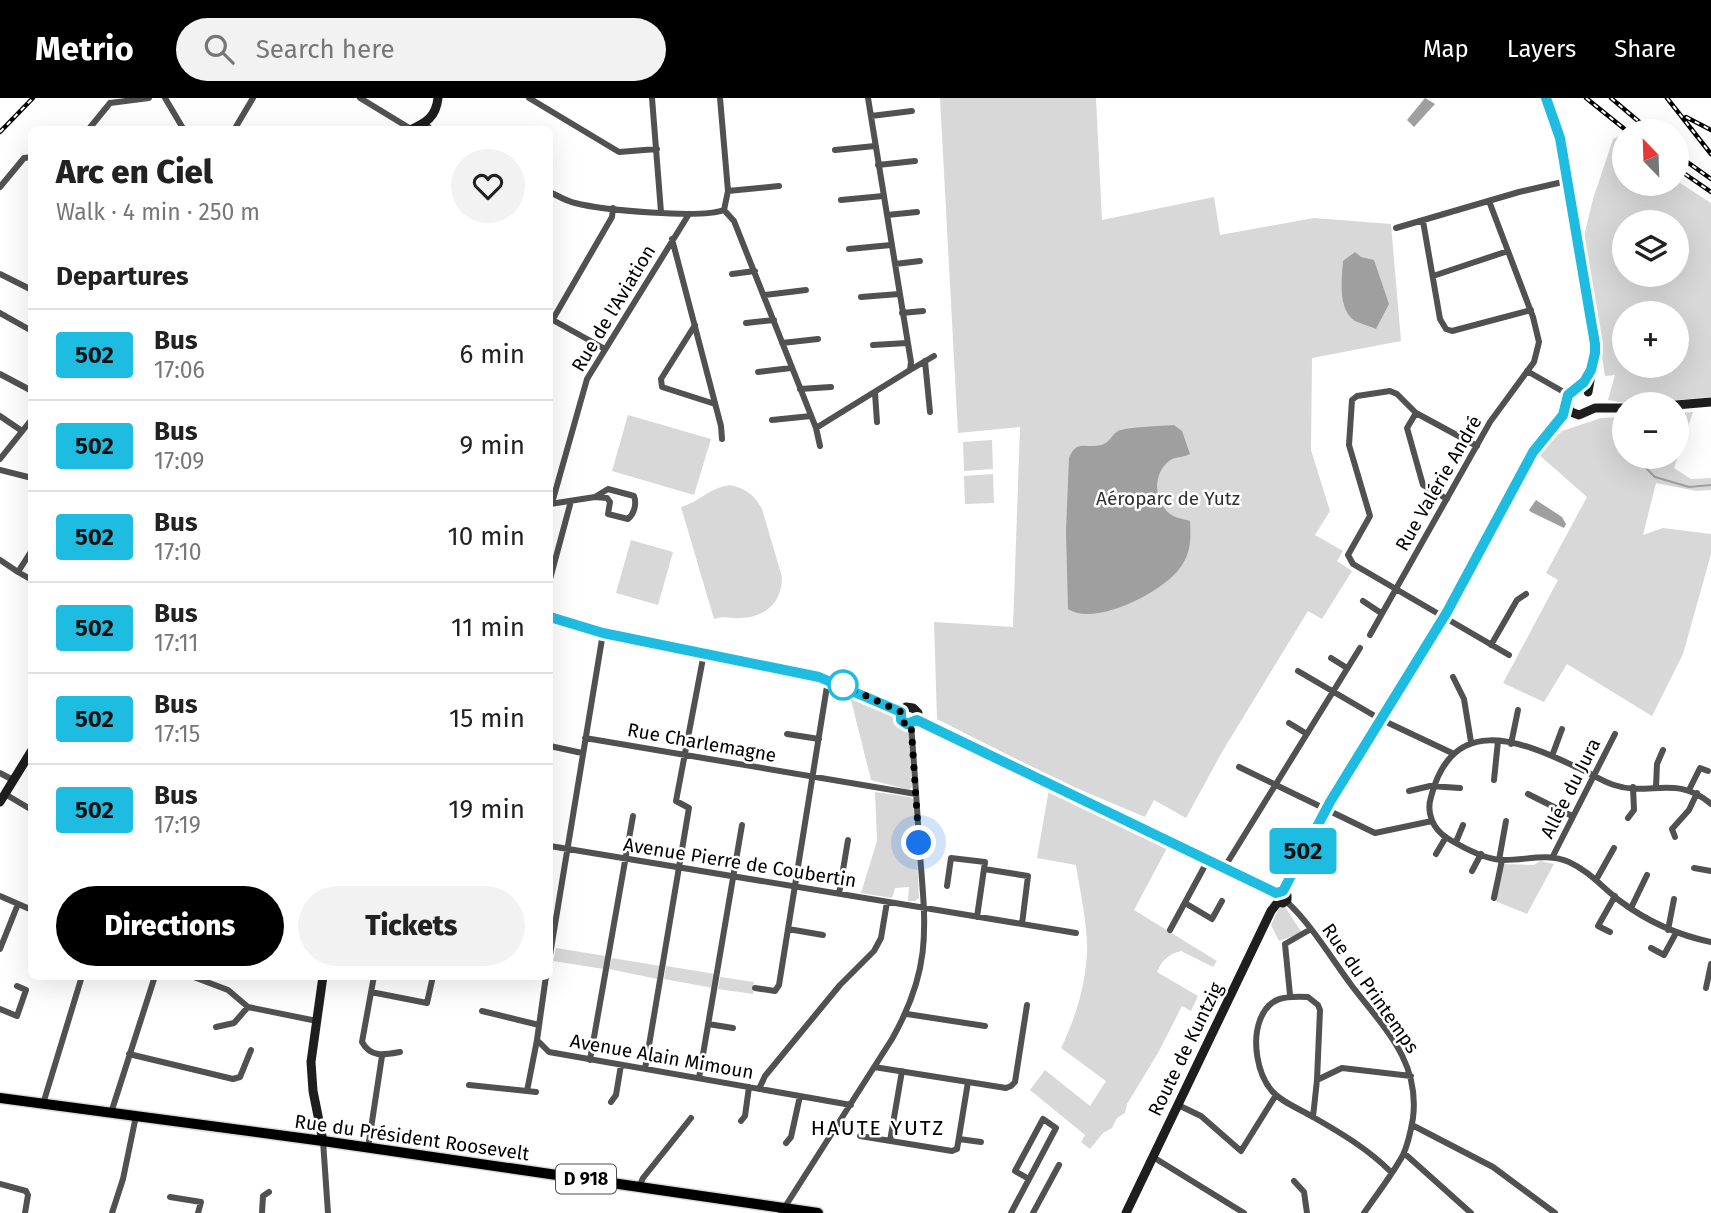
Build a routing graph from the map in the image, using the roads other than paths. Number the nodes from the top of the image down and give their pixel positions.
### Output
1 (149, 98) edge
2 (165, 98) edge
3 (253, 98) edge
4 (360, 98) edge
5 (652, 98) edge
6 (720, 98) edge
7 (868, 98) edge
8 (1545, 98) edge
9 (437, 99) edge
10 (535, 99) edge
11 (109, 101) edge
12 (912, 111) dead end
13 (871, 116) junction
14 (91, 126) edge
15 (182, 126) edge
16 (236, 126) edge
17 (405, 126) edge
18 (428, 126) edge
19 (875, 146) junction
20 (657, 149) junction
21 (835, 150) dead end
22 (28, 158) edge
23 (915, 161) dead end
24 (878, 165) junction
25 (1567, 181) junction
26 (779, 186) dead end
27 (0, 187) edge
28 (728, 191) junction
29 (553, 193) edge
30 (883, 196) junction
31 (841, 200) dead end
32 (1489, 201) junction
33 (613, 208) junction
34 (724, 210) junction
35 (661, 212) junction
36 (917, 212) dead end
37 (689, 214) junction
38 (887, 215) junction
39 (1423, 221) junction
40 (1396, 228) dead end
41 (672, 239) junction
42 (891, 245) junction
43 (849, 249) dead end
44 (1508, 251) junction
45 (920, 261) dead end
46 (895, 264) junction
47 (755, 271) junction
48 (0, 274) edge
49 (732, 274) dead end
50 (1433, 275) junction
51 (28, 288) edge
52 (806, 290) dead end
53 (899, 294) junction
54 (765, 295) junction
55 (861, 297) dead end
56 (1531, 310) junction
57 (923, 311) dead end
58 (0, 313) edge
59 (902, 313) junction
60 (553, 316) edge
61 (553, 320) edge
62 (774, 320) junction
63 (746, 323) dead end
64 (695, 325) junction
65 (28, 329) edge
66 (818, 338) dead end
67 (782, 343) junction
68 (907, 343) junction
69 (873, 345) dead end
70 (605, 349) junction
71 (934, 356) dead end
72 (925, 361) junction
73 (792, 368) junction
74 (910, 370) junction
75 (1591, 370) junction
76 (758, 372) dead end
77 (1527, 372) junction
78 (0, 374) edge
79 (831, 387) dead end
80 (28, 389) edge
81 (800, 389) junction
82 (874, 393) junction
83 (1569, 395) junction
84 (1590, 395) junction
85 (1711, 402) edge
86 (715, 404) junction
87 (1689, 404) edge
88 (1612, 405) edge
89 (1612, 408) edge
90 (1590, 409) junction
91 (930, 412) dead end
92 (1416, 413) junction
93 (1575, 414) junction
94 (0, 416) edge
95 (811, 416) junction
96 (772, 420) dead end
97 (877, 422) dead end
98 (28, 424) edge
99 (816, 428) junction
100 (1553, 429) junction
101 (22, 431) junction
102 (722, 439) dead end
103 (820, 446) dead end
104 (1477, 446) junction
105 (0, 458) edge
106 (0, 470) edge
107 (28, 477) edge
108 (553, 496) edge
109 (595, 497) junction
110 (1447, 499) junction
111 (570, 500) junction
112 (553, 503) edge
113 (28, 556) edge
114 (553, 558) edge
115 (0, 560) edge
116 (18, 572) junction
117 (28, 578) edge
118 (1396, 589) junction
119 (1526, 594) dead end
120 (1363, 601) dead end
121 (1381, 613) junction
122 (1444, 617) junction
123 (553, 618) edge
124 (603, 633) junction
125 (1370, 635) dead end
126 (1491, 645) junction
127 (1360, 648) dead end
128 (704, 653) junction
129 (1509, 655) dead end
130 (1331, 658) dead end
131 (1347, 668) junction
132 (1298, 671) dead end
133 (1454, 677) dead end
134 (828, 680) junction
135 (1333, 691) junction
136 (1518, 710) dead end
137 (901, 712) junction
138 (1380, 719) junction
139 (914, 722) junction
140 (1289, 723) dead end
141 (1562, 729) dead end
142 (788, 734) dead end
143 (1307, 734) junction
144 (1615, 734) dead end
145 (585, 738) junction
146 (819, 739) junction
147 (1497, 741) junction
148 (1471, 742) junction
149 (1511, 744) junction
150 (553, 747) edge
151 (1663, 750) dead end
152 (582, 753) junction
153 (1452, 754) junction
154 (684, 755) junction
155 (28, 756) edge
156 (1552, 756) junction
157 (1239, 766) dead end
158 (1708, 771) dead end
159 (0, 773) edge
160 (1593, 775) junction
161 (813, 777) junction
162 (13, 780) junction
163 (1494, 780) dead end
164 (1276, 784) junction
165 (1434, 786) junction
166 (1633, 787) junction
167 (1656, 787) junction
168 (1460, 788) dead end
169 (1409, 791) dead end
170 (1693, 792) junction
171 (916, 794) junction
172 (1528, 794) dead end
173 (2, 798) edge
174 (1711, 804) edge
175 (28, 808) edge
176 (1326, 809) junction
177 (633, 816) dead end
178 (1572, 816) junction
179 (1628, 818) dead end
180 (1432, 821) junction
181 (1506, 821) dead end
182 (742, 825) dead end
183 (1463, 825) dead end
184 (1446, 837) junction
185 (1675, 837) dead end
186 (848, 840) dead end
187 (1456, 842) junction
188 (553, 846) edge
189 (1614, 848) dead end
190 (568, 849) junction
191 (1436, 854) dead end
192 (1481, 854) junction
193 (1553, 856) junction
194 (626, 859) junction
195 (1208, 860) junction
196 (1500, 860) junction
197 (679, 867) junction
198 (1224, 868) junction
199 (1694, 868) dead end
200 (984, 869) junction
201 (1472, 871) dead end
202 (1711, 871) edge
203 (1647, 875) dead end
204 (734, 877) junction
205 (1596, 880) junction
206 (947, 886) dead end
207 (795, 887) junction
208 (839, 894) junction
209 (0, 896) edge
210 (1615, 896) junction
211 (1281, 897) junction
212 (1494, 898) dead end
213 (1674, 899) dead end
214 (1222, 901) dead end
215 (887, 902) junction
216 (1185, 903) junction
217 (18, 904) junction
218 (28, 908) edge
219 (925, 908) junction
220 (1631, 908) junction
221 (976, 917) junction
222 (1022, 924) junction
223 (788, 929) junction
224 (1311, 929) junction
225 (1170, 930) dead end
226 (1610, 932) dead end
227 (1672, 932) junction
228 (553, 933) edge
229 (1076, 933) dead end
230 (823, 934) dead end
231 (1711, 942) edge
232 (0, 948) edge
233 (1651, 948) dead end
234 (1711, 969) edge
235 (81, 980) edge
236 (154, 980) edge
237 (202, 980) edge
238 (322, 980) edge
239 (373, 980) edge
240 (432, 980) edge
241 (545, 980) edge
242 (17, 986) dead end
243 (755, 988) dead end
244 (1706, 988) dead end
245 (371, 992) junction
246 (1290, 995) junction
247 (1027, 1005) dead end
248 (247, 1007) junction
249 (0, 1009) edge
250 (482, 1011) dead end
251 (907, 1014) junction
252 (317, 1021) junction
253 (708, 1024) junction
254 (539, 1025) junction
255 (985, 1026) dead end
256 (216, 1027) dead end
257 (733, 1028) dead end
258 (537, 1040) junction
259 (251, 1050) dead end
260 (400, 1052) dead end
261 (129, 1054) junction
262 (382, 1056) junction
263 (590, 1060) junction
264 (621, 1065) junction
265 (874, 1067) junction
266 (645, 1069) junction
267 (902, 1072) junction
268 (1411, 1076) junction
269 (699, 1079) junction
270 (1317, 1080) junction
271 (968, 1082) junction
272 (469, 1085) dead end
273 (749, 1087) junction
274 (760, 1089) junction
275 (527, 1091) junction
276 (536, 1092) dead end
277 (1276, 1095) junction
278 (800, 1096) junction
279 (0, 1098) edge
280 (611, 1102) dead end
281 (43, 1104) junction
282 (851, 1105) junction
283 (1178, 1105) junction
284 (111, 1113) junction
285 (136, 1116) junction
286 (1313, 1117) junction
287 (691, 1118) dead end
288 (741, 1121) dead end
289 (1412, 1125) junction
290 (860, 1136) dead end
291 (958, 1139) junction
292 (890, 1141) junction
293 (323, 1142) junction
294 (981, 1142) dead end
295 (786, 1143) dead end
296 (368, 1148) junction
297 (1404, 1153) junction
298 (1153, 1157) junction
299 (1059, 1165) dead end
300 (1391, 1172) junction
301 (1029, 1179) junction
302 (1294, 1181) dead end
303 (0, 1184) edge
304 (639, 1187) junction
305 (269, 1192) dead end
306 (170, 1196) dead end
307 (782, 1210) edge
308 (25, 1213) edge
309 (112, 1213) edge
310 (198, 1213) edge
311 (262, 1213) edge
312 (328, 1213) edge
313 (818, 1213) edge
314 (1011, 1213) edge
315 (1033, 1213) edge
316 (1126, 1213) edge
317 (1244, 1213) edge
318 (1307, 1213) edge
319 (1364, 1213) edge
320 (1471, 1213) edge
321 (1555, 1213) edge

1 - 11 street
2 - 15 street
3 - 16 street
4 - 17 street
5 - 20 street
6 - 28 street
7 - 13 street
8 - 25 street
9 - 18 street
10 - 20 street
11 - 14 street
12 - 13 street
13 - 19 street
19 - 21 street
19 - 24 street
20 - 35 street
22 - 27 street
23 - 24 street
24 - 30 street
25 - 32 street
25 - 75 street
26 - 28 street
28 - 34 street
29 - 33 street
30 - 31 street
30 - 38 street
32 - 39 street
32 - 44 street, Rue Valérie André
33 - 35 street
33 - 60 street
34 - 37 street
34 - 47 street
35 - 37 street
36 - 38 street
37 - 41 street, Rue de l'Aviation
38 - 42 street
39 - 40 street
39 - 50 street
41 - 64 street
41 - 70 street, Rue de l'Aviation
42 - 43 street
42 - 46 street
44 - 50 street
44 - 56 street, Rue Valérie André
45 - 46 street
46 - 53 street
47 - 49 street
47 - 54 street
48 - 51 street
50 - 56 street
52 - 54 street
53 - 55 street
53 - 59 street
54 - 62 street
56 - 77 street, Rue Valérie André
57 - 59 street
58 - 65 street
59 - 68 street
61 - 70 street
62 - 63 street
62 - 67 street
64 - 86 street
64 - 86 street
66 - 67 street
67 - 73 street
68 - 69 street
68 - 74 street
70 - 108 street, Rue de l'Aviation
71 - 72 street
72 - 74 street
72 - 91 street
73 - 76 street
73 - 81 street
74 - 82 street
75 - 83 street, Route de Kuntzig
75 - 84 street
77 - 83 street
77 - 104 street, Rue Valérie André
78 - 80 street
79 - 81 street
81 - 95 street
82 - 97 street
82 - 99 street
83 - 84 street
83 - 93 street
83 - 100 street, Route de Kuntzig
84 - 88 street
84 - 90 street
85 - 87 street
86 - 102 street
89 - 90 street, Route de Kuntzig
90 - 93 street, Route de Kuntzig
92 - 104 street
92 - 110 street
92 - 118 street
93 - 100 street, Route de Kuntzig
94 - 101 street
95 - 96 street
95 - 99 street
98 - 101 street
99 - 103 street
100 - 122 street, Route de Kuntzig
101 - 105 street
104 - 110 street, Rue Valérie André
106 - 107 street
109 - 109 street
109 - 111 street
110 - 118 street, Rue Valérie André
111 - 112 street
111 - 114 street
113 - 116 street
115 - 116 street
116 - 117 street
118 - 121 street, Rue Valérie André
118 - 122 street
119 - 126 street
120 - 121 street
121 - 125 street, Rue Valérie André
122 - 126 street
122 - 138 street, Route de Kuntzig
123 - 124 street
124 - 128 street
124 - 145 street
126 - 129 street
127 - 131 street
128 - 134 street
128 - 154 street
130 - 131 street
131 - 135 street
132 - 135 street
133 - 148 street
134 - 137 street
134 - 146 street
135 - 138 street
135 - 143 street
136 - 149 street
137 - 139 street
137 - 139 street
138 - 153 street
138 - 176 street, Route de Kuntzig
139 - 171 street
139 - 195 street
140 - 143 street
141 - 156 street
142 - 146 street
143 - 164 street
144 - 160 street, Allée du Jura
145 - 152 street
145 - 154 street, Rue Charlemagne
146 - 161 street
147 - 148 street
147 - 149 street
147 - 163 street
148 - 153 street
149 - 156 street
150 - 152 street
151 - 167 street
152 - 190 street
153 - 165 street
154 - 161 street, Rue Charlemagne
154 - 197 street
155 - 162 street
156 - 160 street
157 - 164 street
158 - 170 street
159 - 162 street
160 - 166 street
160 - 178 street, Allée du Jura
161 - 171 street, Rue Charlemagne
161 - 207 street
162 - 173 street
164 - 176 street
164 - 198 street
165 - 168 street
165 - 169 street
165 - 180 street
166 - 167 street
166 - 179 street
167 - 170 street
170 - 174 street
170 - 185 street
171 - 219 street
172 - 178 street
173 - 175 street
176 - 180 street
176 - 211 street, Route de Kuntzig
177 - 194 street
178 - 193 street, Allée du Jura
180 - 184 street
181 - 196 street
182 - 204 street
183 - 187 street
184 - 187 street
184 - 191 street
186 - 208 street
187 - 192 street
188 - 190 street, Avenue Pierre de Coubertin
189 - 205 street
190 - 194 street, Avenue Pierre de Coubertin
190 - 228 street
192 - 196 street
192 - 201 street
193 - 196 street
193 - 205 street
194 - 197 street, Avenue Pierre de Coubertin
194 - 263 street
195 - 198 street
195 - 216 street
196 - 212 street
197 - 204 street, Avenue Pierre de Coubertin
197 - 266 street
198 - 211 street
199 - 202 street
200 - 206 street
200 - 221 street
200 - 222 street
203 - 220 street
204 - 207 street, Avenue Pierre de Coubertin
204 - 253 street
205 - 210 street
207 - 208 street, Avenue Pierre de Coubertin
207 - 223 street
208 - 215 street, Avenue Pierre de Coubertin
209 - 217 street
210 - 220 street
210 - 226 street
211 - 224 street, Rue du Printemps
211 - 283 street, Route de Kuntzig
213 - 227 street
214 - 216 street
215 - 219 street, Avenue Pierre de Coubertin
215 - 274 street
216 - 225 street
217 - 218 street
217 - 232 street
219 - 221 street, Avenue Pierre de Coubertin
219 - 251 street
220 - 227 street
221 - 222 street, Avenue Pierre de Coubertin
222 - 229 street, Avenue Pierre de Coubertin
223 - 230 street
223 - 243 street
224 - 246 street
224 - 268 street, Rue du Printemps
227 - 231 street
227 - 233 street
234 - 244 street
235 - 281 street
236 - 261 street
237 - 248 street
238 - 252 street
239 - 245 street
240 - 245 street
241 - 254 street
242 - 249 street
245 - 262 street
246 - 270 street
246 - 277 street
247 - 271 street
248 - 252 street
248 - 256 street
250 - 254 street
251 - 255 street
251 - 265 street
252 - 293 street
253 - 257 street
253 - 269 street
254 - 258 street
258 - 263 street, Avenue Alain Mimoun
258 - 275 street
259 - 261 street
260 - 262 street
261 - 284 street
262 - 296 street
263 - 264 street, Avenue Alain Mimoun
264 - 266 street, Avenue Alain Mimoun
264 - 280 street
265 - 267 street
265 - 282 street
266 - 269 street, Avenue Alain Mimoun
267 - 271 street
267 - 292 street
268 - 270 street
268 - 289 street, Rue du Printemps
269 - 273 street, Avenue Alain Mimoun
270 - 286 street
271 - 291 street
272 - 275 street
273 - 274 street, Avenue Alain Mimoun
273 - 288 street
274 - 278 street, Avenue Alain Mimoun
275 - 276 street
277 - 283 street
277 - 286 street
278 - 282 street, Avenue Alain Mimoun
278 - 295 street
279 - 281 main road, Rue du Président Roosevelt / D 918
281 - 284 main road, Rue du Président Roosevelt / D 918
282 - 307 street
283 - 298 street, Route de Kuntzig
284 - 285 main road, Rue du Président Roosevelt / D 918
285 - 293 main road, Rue du Président Roosevelt / D 918
285 - 309 street
286 - 300 street
287 - 304 street
289 - 297 street, Rue du Printemps
289 - 321 street
290 - 292 street
291 - 292 street
291 - 294 street
293 - 296 main road, Rue du Président Roosevelt / D 918
293 - 312 street
296 - 304 main road, Rue du Président Roosevelt / D 918
297 - 300 street, Rue du Printemps
297 - 320 street
298 - 316 street, Route de Kuntzig
298 - 317 street
299 - 315 street
300 - 319 street, Rue du Printemps
301 - 301 street
301 - 314 street
302 - 318 street
303 - 308 street
304 - 307 main road, Rue du Président Roosevelt / D 918
305 - 311 street
306 - 310 street
307 - 313 main road, Rue du Président Roosevelt / D 918

